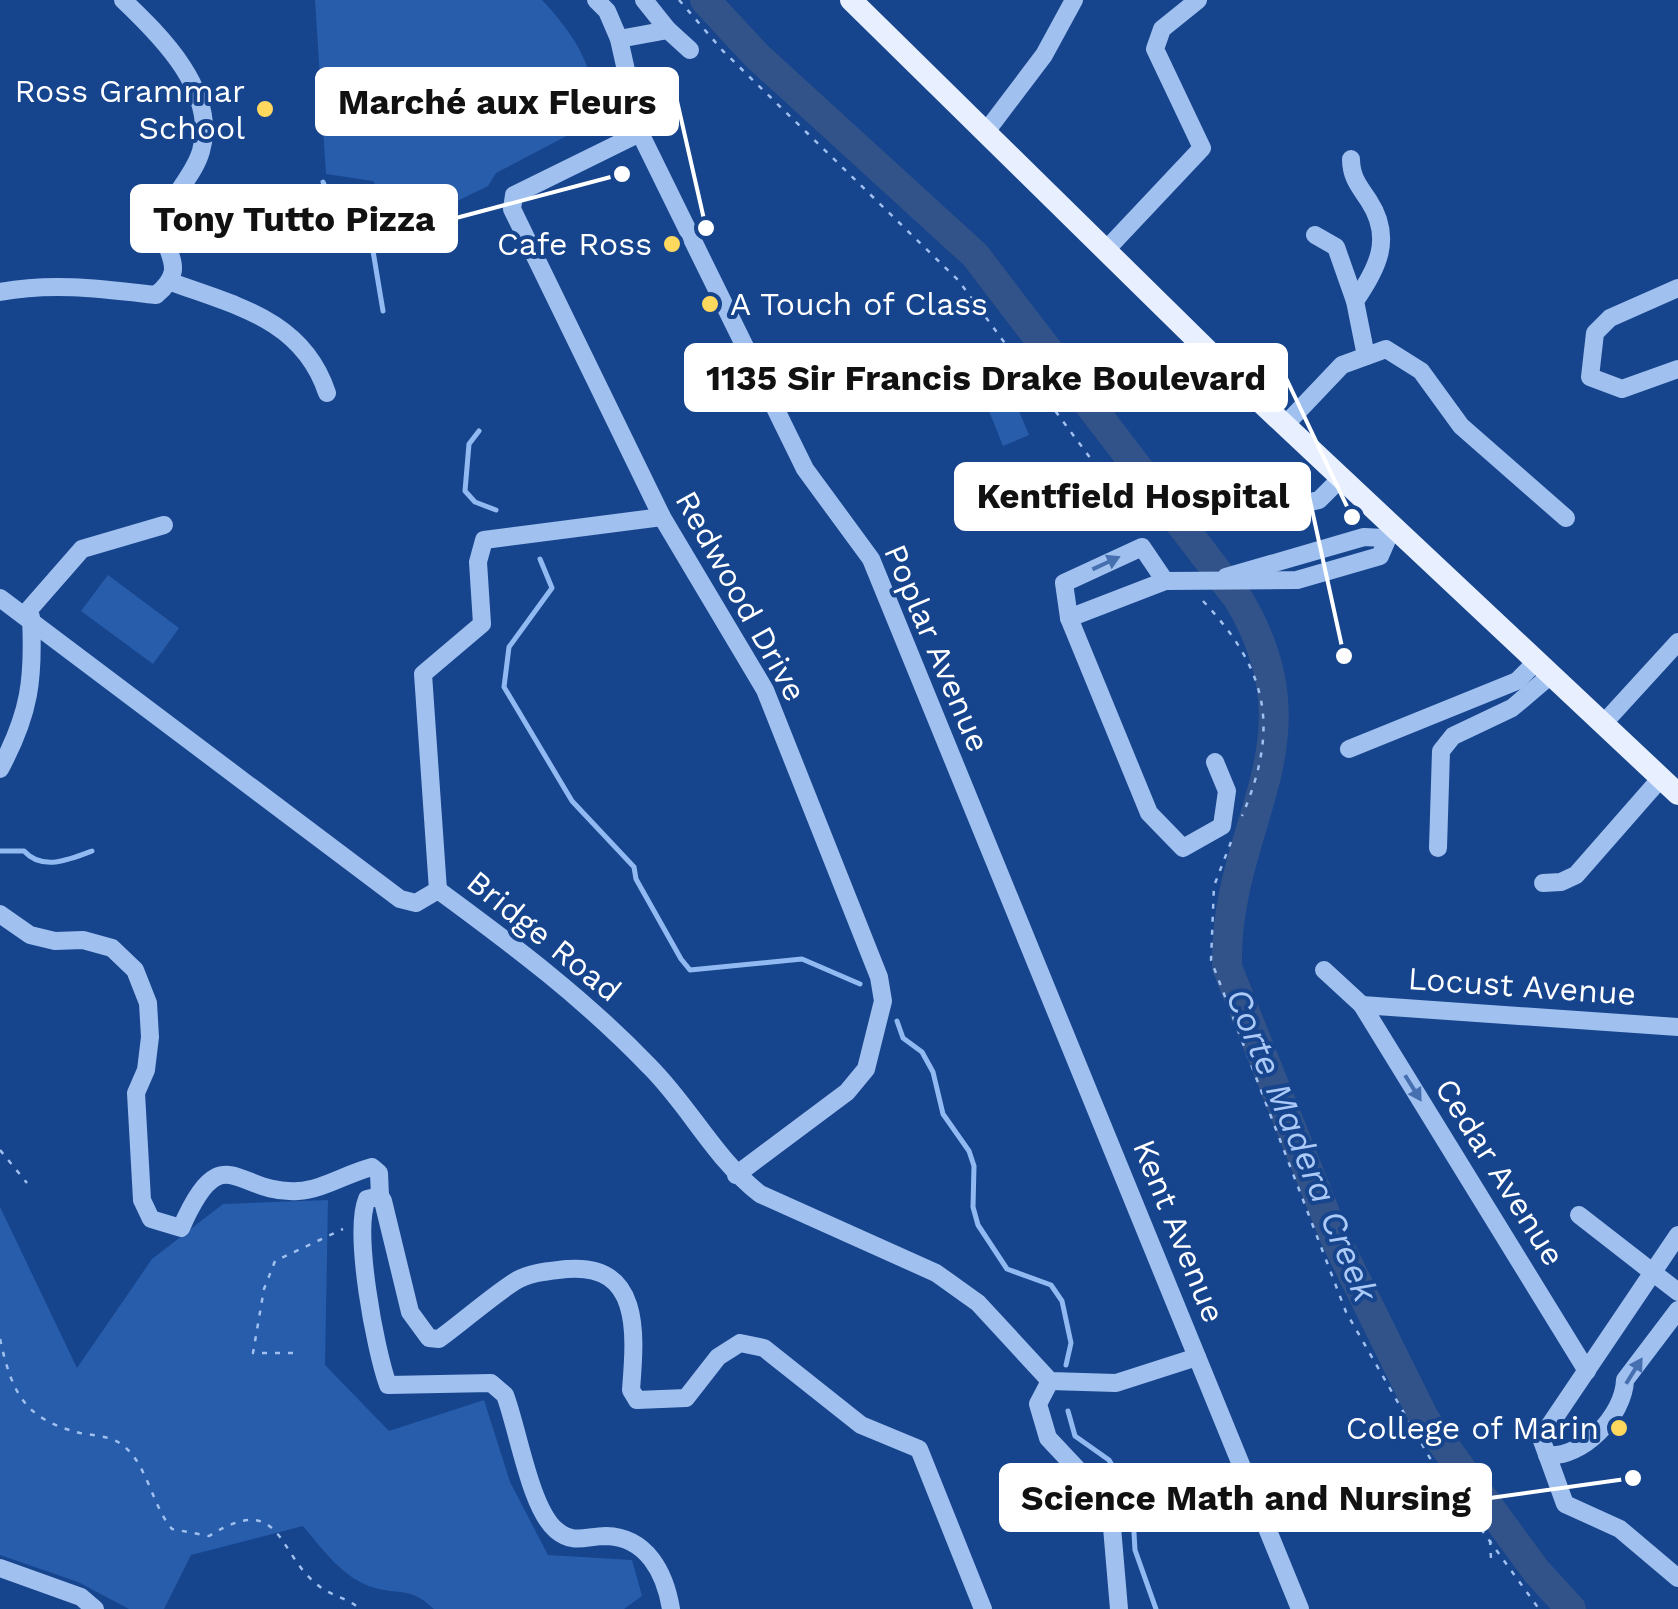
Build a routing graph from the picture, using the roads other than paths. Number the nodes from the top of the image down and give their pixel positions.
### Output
1 (123, 0) edge
2 (596, 0) edge
3 (644, 0) edge
4 (852, 0) edge
5 (1074, 0) edge
6 (1198, 0) edge
7 (668, 30) junction
8 (619, 39) junction
9 (690, 50) dead end
10 (640, 133) junction
11 (985, 133) junction
12 (1352, 158) dead end
13 (1315, 235) dead end
14 (1105, 251) junction
15 (171, 282) junction
16 (1678, 288) edge
17 (0, 292) edge
18 (1355, 301) junction
19 (1366, 356) junction
20 (1678, 369) edge
21 (327, 394) dead end
22 (1286, 425) junction
23 (1342, 477) junction
24 (1250, 516) dead end
25 (662, 517) junction
26 (1566, 518) dead end
27 (164, 525) dead end
28 (1389, 532) junction
29 (1165, 581) junction
30 (0, 598) edge
31 (28, 615) junction
32 (1069, 618) junction
33 (1678, 642) edge
34 (1544, 668) junction
35 (1602, 724) junction
36 (1349, 749) dead end
37 (1215, 762) dead end
38 (0, 769) edge
39 (1669, 786) edge
40 (1438, 848) dead end
41 (998, 876) joint
42 (1543, 883) dead end
43 (438, 890) junction
44 (0, 914) edge
45 (1324, 970) dead end
46 (1362, 1005) junction
47 (1678, 1028) edge
48 (736, 1175) junction
49 (380, 1196) junction
50 (1579, 1215) dead end
51 (1678, 1235) edge
52 (1652, 1273) junction
53 (1678, 1292) edge
54 (1678, 1310) edge
55 (1197, 1357) junction
56 (1587, 1371) junction
57 (1050, 1381) junction
58 (1544, 1446) junction
59 (0, 1568) edge
60 (1678, 1578) edge
61 (95, 1609) edge
62 (671, 1609) edge
63 (983, 1609) edge
64 (1119, 1609) edge
65 (1300, 1609) edge

1 - 15 street
2 - 8 street, Poplar Avenue
3 - 7 street
4 - 11 main road
5 - 11 street
6 - 14 street
7 - 8 street
7 - 9 street
8 - 10 street, Poplar Avenue
10 - 25 street, Redwood Drive
10 - 41 street, Poplar Avenue
11 - 14 main road
12 - 18 street
13 - 18 street
14 - 22 main road
15 - 17 street
15 - 21 street
16 - 20 street
18 - 19 street
19 - 22 street
19 - 26 street
22 - 23 main road
23 - 24 street
23 - 28 main road
25 - 43 street
25 - 48 street, Redwood Drive
27 - 31 street
28 - 29 street
28 - 34 main road
29 - 32 street
32 -> 29 street
30 - 31 street, Bridge Road
31 - 38 street
31 - 43 street, Bridge Road
32 - 37 street
33 - 35 street
34 - 35 main road
34 - 36 street
34 - 40 street
35 - 39 main road
39 - 42 street
41 - 55 street, Kent Avenue
43 - 48 street, Bridge Road
44 - 49 street
45 - 46 street, Cedar Avenue
46 - 47 street, Locust Avenue
46 -> 56 street, Cedar Avenue
48 - 57 street, Bridge Road
49 - 62 street
49 - 63 street
50 - 52 street
51 - 52 street
52 - 53 street
52 - 56 street
58 -> 54 street
55 - 57 street
55 - 65 street, Kent Avenue
56 - 58 street
57 - 64 street
58 - 60 street
59 - 61 street

